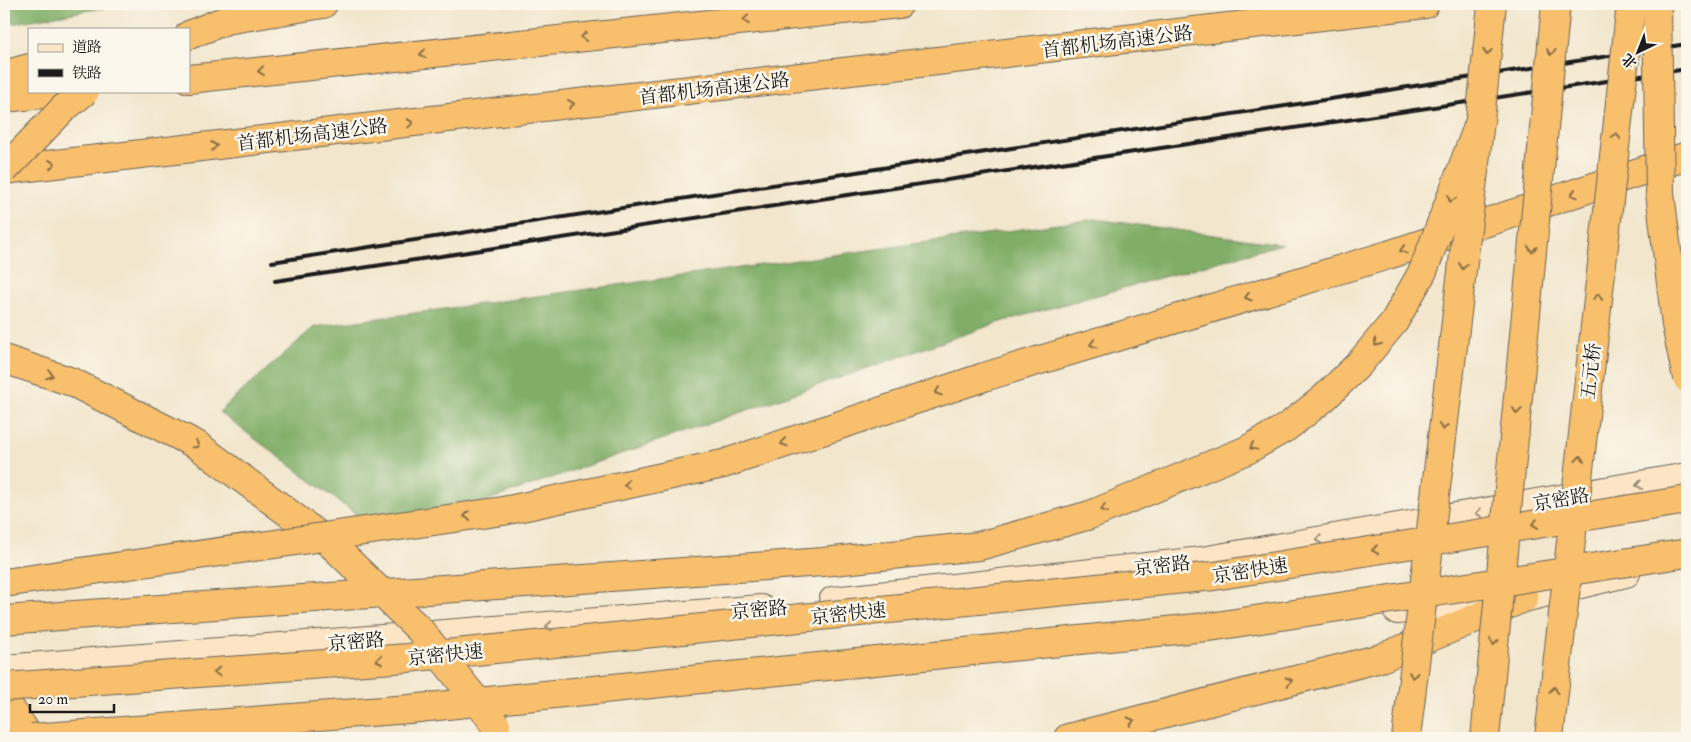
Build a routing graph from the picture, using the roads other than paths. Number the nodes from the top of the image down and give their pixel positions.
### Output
1 (259, 4) edge
2 (323, 4) edge
3 (899, 4) edge
4 (1425, 4) edge
5 (1492, 4) edge
6 (1556, 4) edge
7 (1631, 4) edge
8 (1657, 4) edge
9 (173, 28) edge
10 (190, 35) edge
11 (28, 68) edge
12 (4, 75) edge
13 (190, 79) edge
14 (62, 92) edge
15 (85, 92) edge
16 (4, 98) edge
17 (1480, 121) junction
18 (1687, 156) edge
19 (4, 170) edge
20 (4, 359) edge
21 (1687, 378) edge
22 (1687, 477) edge
23 (1687, 500) edge
24 (1687, 553) edge
25 (1687, 562) edge
26 (4, 583) edge
27 (1524, 598) junction
28 (4, 620) edge
29 (4, 669) edge
30 (4, 687) edge
31 (4, 699) edge
32 (502, 734) edge
33 (32, 738) edge
34 (107, 738) edge
35 (1068, 738) edge
36 (1406, 738) edge
37 (1485, 738) edge
38 (1549, 738) edge

1 - 9 highway
2 - 10 highway
3 -> 13 highway
19 -> 4 highway, 首都机场高速公路
5 -> 17 highway, bridge
6 -> 37 highway, bridge
38 -> 7 highway, 五元桥, bridge
8 - 21 highway, bridge
11 - 12 highway
14 - 16 highway
15 - 19 highway, bridge
17 -> 28 highway, bridge
17 -> 36 highway, bridge
18 -> 26 highway, bridge
20 -> 32 highway, bridge
22 -> 29 main road, 京密路
23 -> 30 highway, 京密快速, bridge
24 - 33 highway, bridge
25 - 27 main road
27 - 34 main road
35 -> 27 highway
31 - 33 highway

